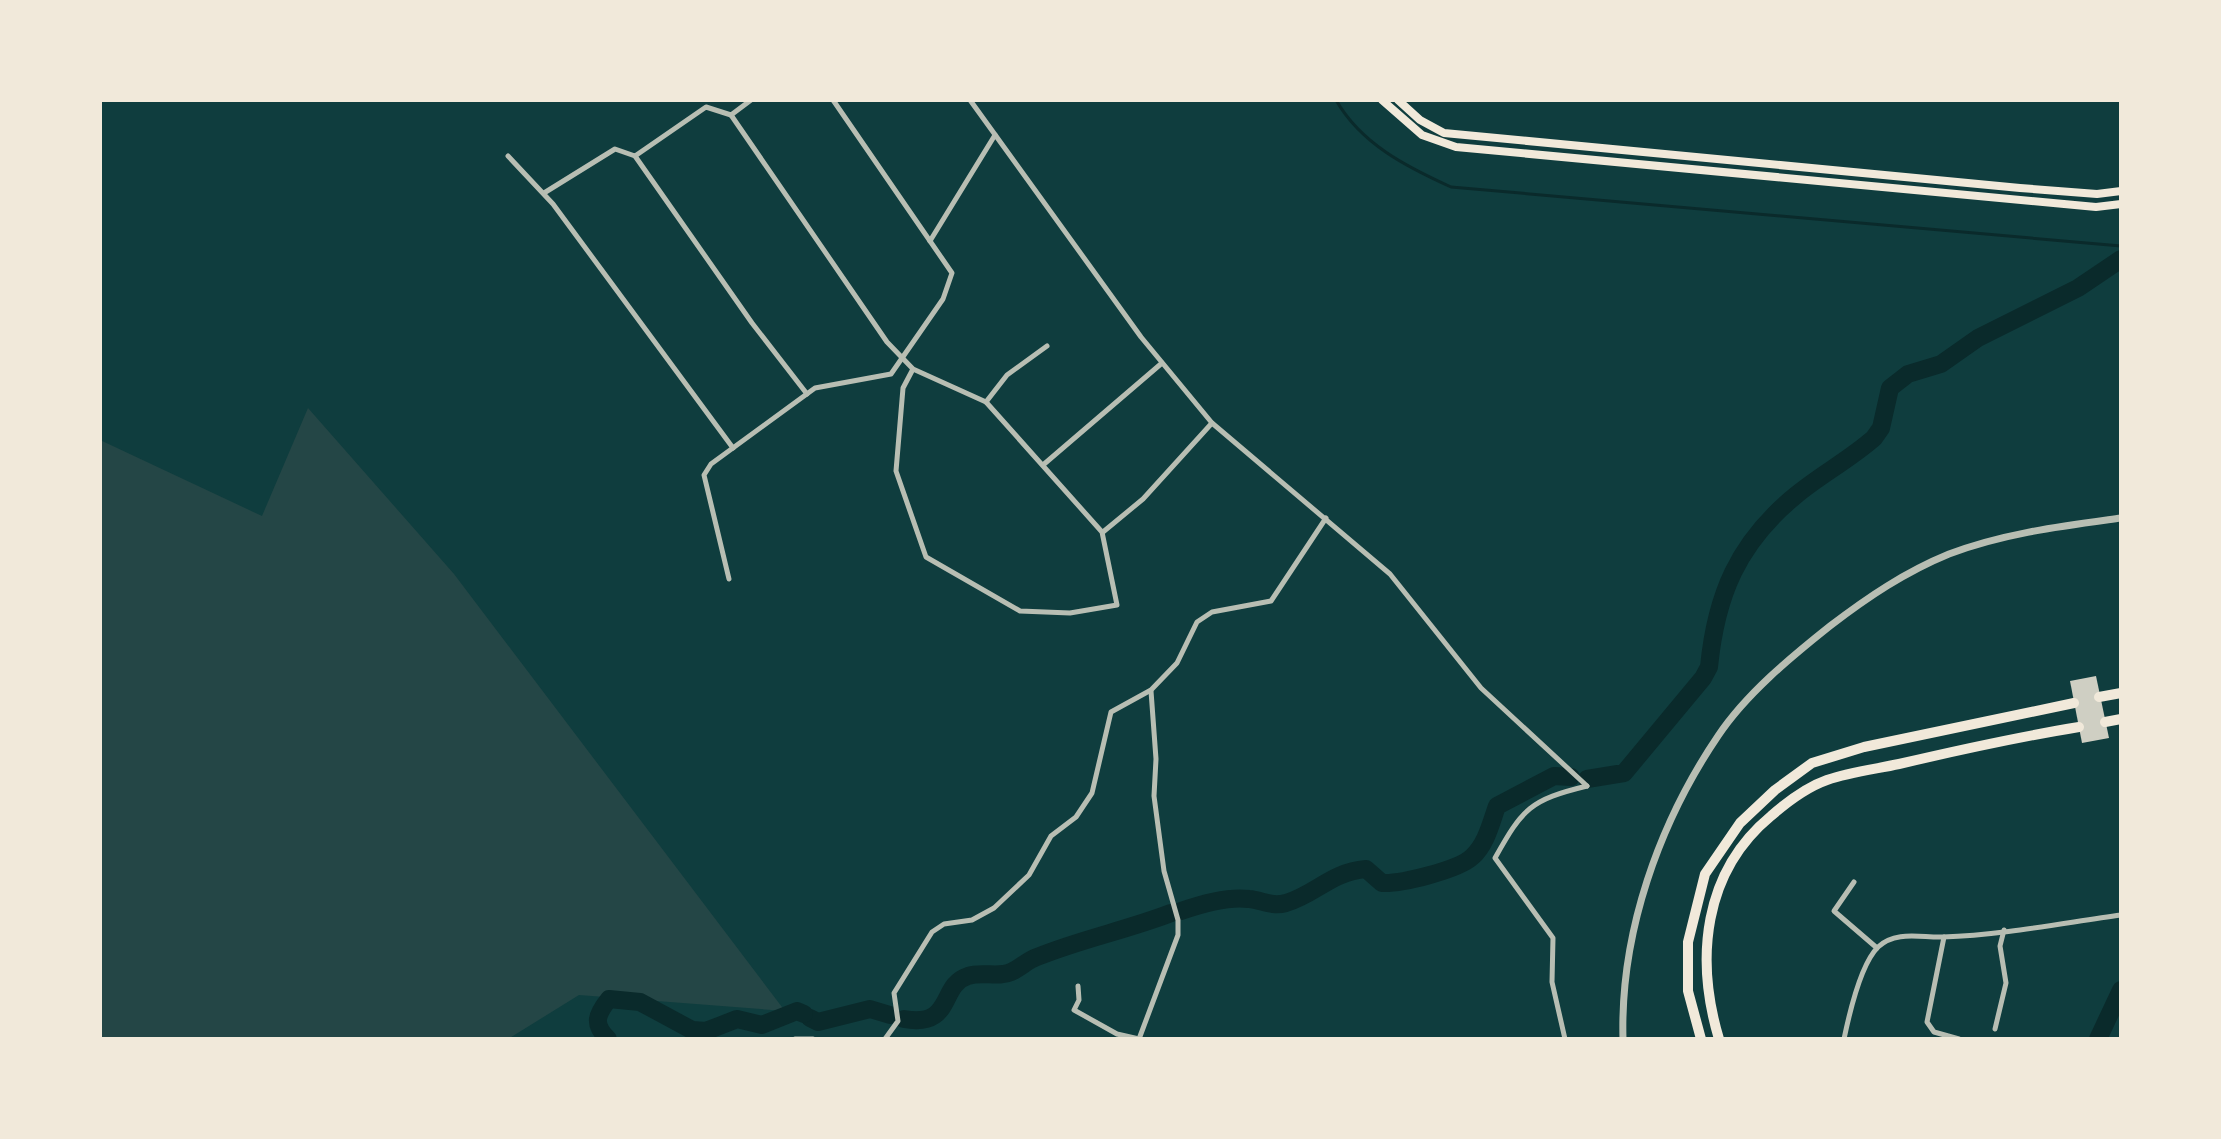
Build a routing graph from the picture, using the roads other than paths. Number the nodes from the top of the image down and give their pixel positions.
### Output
1 (751, 100) edge
2 (833, 100) edge
3 (970, 100) edge
4 (1382, 100) edge
5 (1398, 100) edge
6 (731, 115) junction
7 (995, 135) junction
8 (508, 156) dead end
9 (635, 156) junction
10 (2121, 191) edge
11 (544, 193) junction
12 (2121, 204) edge
13 (930, 241) junction
14 (1047, 346) dead end
15 (902, 359) junction
16 (1162, 363) junction
17 (913, 369) junction
18 (807, 394) junction
19 (986, 402) junction
20 (1212, 423) junction
21 (733, 448) junction
22 (1043, 465) junction
23 (1326, 518) junction
24 (2121, 518) edge
25 (1102, 532) junction
26 (729, 579) dead end
27 (1151, 690) junction
28 (2121, 693) edge
29 (2099, 697) dead end
30 (2074, 703) dead end
31 (2121, 719) edge
32 (2105, 722) dead end
33 (2079, 727) dead end
34 (1854, 882) dead end
35 (2121, 915) edge
36 (2004, 930) junction
37 (1944, 937) junction
38 (1877, 948) junction
39 (1078, 986) dead end
40 (1995, 1029) dead end
41 (795, 1039) edge
42 (813, 1039) edge
43 (885, 1039) edge
44 (1139, 1039) edge
45 (1565, 1039) edge
46 (1623, 1039) edge
47 (1701, 1039) edge
48 (1719, 1039) edge
49 (1844, 1039) edge
50 (1959, 1039) edge

1 - 6 street
2 - 13 street
3 - 7 street
4 - 12 main road
5 - 10 main road
6 - 9 street
6 - 15 street
7 - 13 street
7 - 16 street
8 - 11 street
9 - 11 street
9 - 18 street
11 - 21 street
13 - 15 street
14 - 19 street
15 - 17 street
15 - 18 street
16 - 20 street
16 - 22 street
17 - 19 street
17 - 25 street
18 - 21 street
19 - 22 street
20 - 23 street
20 - 25 street
21 - 26 street
22 - 25 street
23 - 27 street
23 - 45 street
24 - 46 street
27 - 43 street
27 - 44 street
28 - 29 highway
30 - 47 highway
31 - 32 highway
33 - 48 highway
34 - 38 street
35 - 36 street
36 - 37 street
36 - 40 street
37 - 38 street
37 - 50 street
38 - 49 street
39 - 44 street
41 - 42 street

